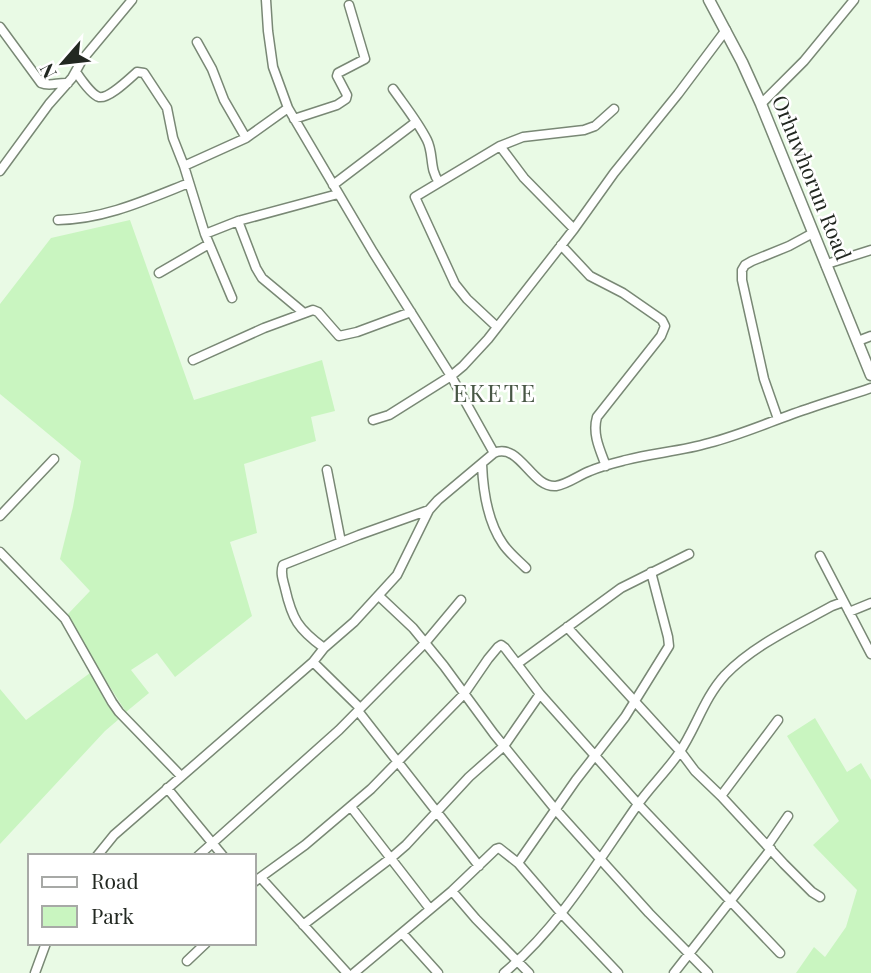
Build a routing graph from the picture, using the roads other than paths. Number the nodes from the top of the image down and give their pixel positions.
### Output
1 (132, 0) edge
2 (266, 0) edge
3 (709, 0) edge
4 (855, 0) edge
5 (349, 5) dead end
6 (0, 27) edge
7 (726, 30) junction
8 (197, 42) dead end
9 (76, 72) junction
10 (68, 83) junction
11 (393, 89) dead end
12 (761, 104) junction
13 (288, 108) junction
14 (614, 109) dead end
15 (294, 119) junction
16 (416, 122) junction
17 (246, 138) junction
18 (500, 146) junction
19 (184, 166) junction
20 (0, 170) edge
21 (439, 182) junction
22 (189, 183) junction
23 (333, 185) junction
24 (338, 194) junction
25 (58, 220) dead end
26 (238, 221) junction
27 (574, 229) junction
28 (205, 233) junction
29 (813, 233) junction
30 (209, 244) junction
31 (561, 246) junction
32 (871, 250) edge
33 (826, 266) junction
34 (159, 273) dead end
35 (232, 298) dead end
36 (304, 313) junction
37 (411, 313) junction
38 (497, 327) junction
39 (871, 336) edge
40 (858, 341) junction
41 (193, 360) dead end
42 (871, 375) edge
43 (451, 376) junction
44 (871, 388) edge
45 (778, 419) junction
46 (373, 420) dead end
47 (494, 453) junction
48 (54, 458) dead end
49 (482, 464) junction
50 (606, 466) junction
51 (327, 470) dead end
52 (429, 510) junction
53 (0, 516) edge
54 (341, 542) junction
55 (0, 552) edge
56 (689, 554) dead end
57 (820, 556) dead end
58 (526, 568) dead end
59 (652, 572) junction
60 (379, 596) junction
61 (461, 600) dead end
62 (843, 602) junction
63 (871, 603) edge
64 (849, 612) junction
65 (567, 627) junction
66 (425, 643) junction
67 (324, 648) junction
68 (871, 654) edge
69 (313, 662) junction
70 (517, 664) junction
71 (464, 694) junction
72 (540, 694) junction
73 (635, 701) junction
74 (359, 710) junction
75 (778, 720) dead end
76 (504, 746) junction
77 (680, 751) junction
78 (596, 756) junction
79 (397, 761) junction
80 (181, 776) junction
81 (167, 788) junction
82 (721, 796) junction
83 (638, 804) junction
84 (351, 807) junction
85 (555, 809) junction
86 (438, 811) junction
87 (788, 816) dead end
88 (212, 843) junction
89 (770, 847) junction
90 (99, 854) edge
91 (200, 854) edge
92 (221, 854) edge
93 (391, 859) junction
94 (600, 859) junction
95 (518, 863) junction
96 (479, 866) junction
97 (257, 880) edge
98 (452, 891) junction
99 (820, 897) dead end
100 (731, 903) junction
101 (429, 909) junction
102 (561, 913) junction
103 (303, 925) junction
104 (402, 933) junction
105 (45, 945) edge
106 (204, 945) edge
107 (780, 953) dead end
108 (690, 954) junction
109 (187, 961) dead end
110 (518, 961) junction
111 (35, 973) edge
112 (346, 973) edge
113 (354, 973) edge
114 (439, 973) edge
115 (504, 973) edge
116 (529, 973) edge
117 (618, 973) edge
118 (674, 973) edge
119 (708, 973) edge

1 - 9 street
2 - 13 street
3 - 7 street, Orhuwhorun Road
4 - 12 street
5 - 15 street
6 - 10 street
7 - 12 street, Orhuwhorun Road
7 - 27 street
8 - 17 street
9 - 10 street
9 - 19 street
10 - 20 street
11 - 16 street
12 - 29 street, Orhuwhorun Road
13 - 15 street
13 - 17 street
14 - 18 street
15 - 23 street
16 - 21 street
16 - 23 street
17 - 19 street
18 - 21 street
18 - 27 street
19 - 22 street
21 - 38 street
22 - 25 street
22 - 28 street
23 - 24 street
24 - 26 street
24 - 37 street
26 - 28 street
26 - 36 street
27 - 31 street
28 - 30 street
29 - 33 street, Orhuwhorun Road
29 - 45 street
30 - 34 street
30 - 35 street
31 - 38 street
31 - 50 street
32 - 33 street
33 - 40 street, Orhuwhorun Road
36 - 37 street
36 - 41 street
37 - 43 street
38 - 43 street
39 - 40 street
40 - 42 street, Orhuwhorun Road
43 - 46 street
43 - 47 street
44 - 45 street
45 - 50 street
47 - 49 street
47 - 50 street
48 - 53 street
49 - 52 street
49 - 58 street
51 - 54 street
52 - 54 street
52 - 60 street
54 - 67 street
55 - 80 street
56 - 59 street
57 - 62 street
59 - 65 street
59 - 73 street
60 - 66 street
60 - 67 street
61 - 66 street
62 - 64 street
62 - 77 street
63 - 64 street
64 - 68 street
65 - 70 street
65 - 73 street
66 - 71 street
66 - 74 street
67 - 69 street
69 - 74 street
69 - 80 street
70 - 71 street
70 - 72 street
71 - 76 street
71 - 79 street
72 - 76 street
72 - 78 street
73 - 77 street
73 - 78 street
74 - 79 street
74 - 88 street
75 - 82 street
76 - 85 street
76 - 86 street
77 - 82 street
77 - 83 street
78 - 83 street
78 - 85 street
79 - 84 street
79 - 86 street
80 - 81 street
81 - 88 street
81 - 90 street
82 - 89 street
83 - 94 street
83 - 100 street
84 - 93 street
84 - 97 street
85 - 94 street
85 - 95 street
86 - 93 street
86 - 96 street
87 - 89 street
88 - 91 street
88 - 92 street
89 - 99 street
89 - 100 street
93 - 101 street
93 - 103 street
94 - 102 street
94 - 108 street
95 - 96 street
95 - 102 street
96 - 98 street
97 - 103 street
98 - 101 street
98 - 110 street
100 - 107 street
100 - 108 street
101 - 104 street
102 - 110 street
102 - 117 street
103 - 112 street
104 - 113 street
104 - 114 street
105 - 111 street
106 - 109 street
108 - 118 street
108 - 119 street
110 - 115 street
110 - 116 street

